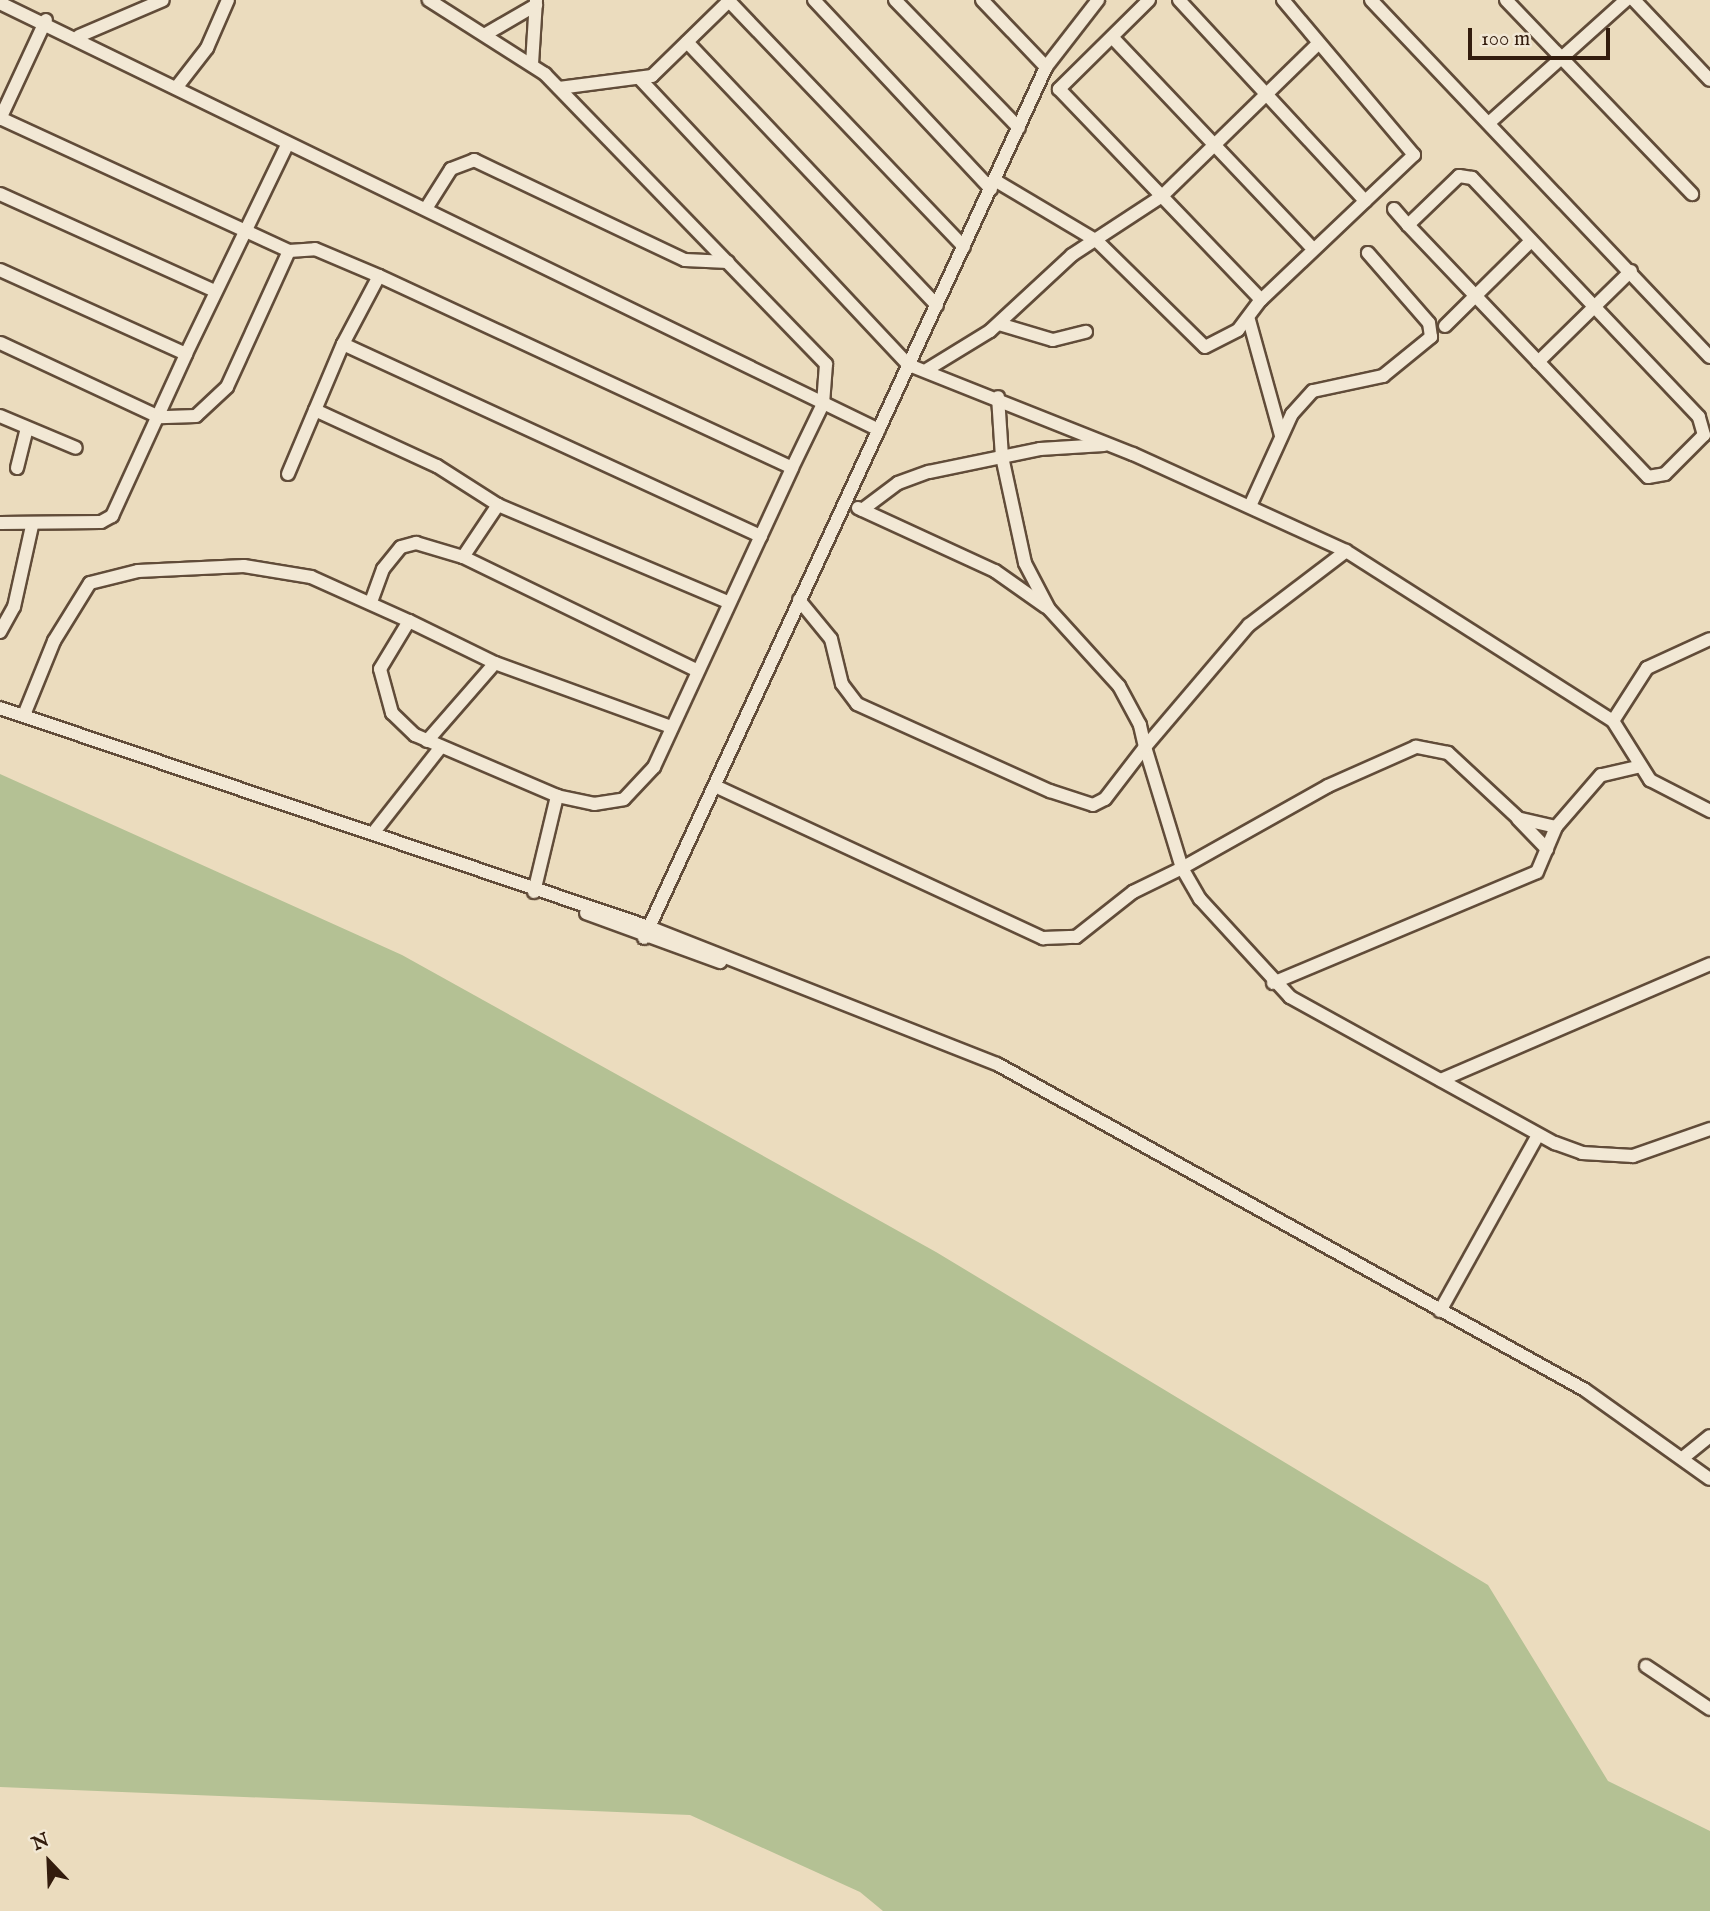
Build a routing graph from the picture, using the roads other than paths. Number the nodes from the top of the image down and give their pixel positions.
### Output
1 (163, 0) edge
2 (228, 0) edge
3 (429, 0) edge
4 (814, 0) edge
5 (895, 0) edge
6 (1098, 0) edge
7 (1149, 0) edge
8 (1179, 0) edge
9 (1283, 0) edge
10 (1371, 0) edge
11 (1506, 0) edge
12 (1626, 0) edge
13 (1634, 0) edge
14 (729, 1) edge
15 (2, 2) edge
16 (536, 2) edge
17 (986, 2) edge
18 (46, 20) junction
19 (486, 34) junction
20 (79, 36) junction
21 (1112, 37) junction
22 (687, 42) junction
23 (1319, 43) junction
24 (1559, 57) junction
25 (532, 64) junction
26 (1046, 67) junction
27 (641, 80) junction
28 (1041, 80) junction
29 (1710, 80) edge
30 (176, 88) junction
31 (559, 88) junction
32 (1059, 89) junction
33 (1266, 93) junction
34 (0, 119) edge
35 (1490, 122) junction
36 (1019, 128) junction
37 (1214, 144) junction
38 (287, 145) junction
39 (994, 185) junction
40 (0, 194) edge
41 (1692, 194) dead end
42 (1162, 196) junction
43 (1365, 201) junction
44 (426, 207) junction
45 (1394, 209) dead end
46 (1408, 225) junction
47 (245, 228) junction
48 (1097, 241) junction
49 (1531, 241) junction
50 (964, 247) junction
51 (1313, 248) junction
52 (289, 251) junction
53 (1368, 253) dead end
54 (728, 261) junction
55 (0, 271) edge
56 (1631, 271) junction
57 (379, 276) junction
58 (215, 291) junction
59 (1476, 296) junction
60 (1261, 300) junction
61 (937, 305) junction
62 (1595, 307) junction
63 (1249, 320) junction
64 (999, 324) junction
65 (1445, 326) dead end
66 (1086, 332) dead end
67 (0, 343) edge
68 (342, 344) junction
69 (186, 354) junction
70 (1710, 357) edge
71 (1538, 362) junction
72 (909, 365) junction
73 (928, 369) junction
74 (998, 397) junction
75 (823, 404) junction
76 (315, 410) junction
77 (0, 416) edge
78 (159, 417) junction
79 (27, 428) junction
80 (879, 430) junction
81 (1281, 435) junction
82 (1111, 445) junction
83 (76, 448) dead end
84 (1002, 457) junction
85 (17, 468) dead end
86 (792, 468) junction
87 (288, 474) dead end
88 (845, 503) junction
89 (498, 505) junction
90 (1250, 506) junction
91 (862, 510) junction
92 (0, 523) edge
93 (32, 526) junction
94 (761, 536) junction
95 (1346, 551) junction
96 (463, 557) junction
97 (799, 600) junction
98 (371, 602) junction
99 (728, 602) junction
100 (1049, 609) junction
101 (410, 621) junction
102 (0, 632) edge
103 (1710, 639) edge
104 (495, 663) junction
105 (696, 670) junction
106 (0, 708) edge
107 (24, 715) junction
108 (1613, 721) junction
109 (671, 727) junction
110 (427, 741) junction
111 (441, 747) junction
112 (1145, 747) junction
113 (1637, 767) junction
114 (715, 786) junction
115 (557, 796) junction
116 (1706, 806) edge
117 (1518, 818) junction
118 (1556, 827) junction
119 (374, 832) junction
120 (1547, 849) junction
121 (1182, 868) junction
122 (534, 892) junction
123 (561, 901) junction
124 (657, 908) junction
125 (628, 920) junction
126 (647, 933) junction
127 (674, 936) junction
128 (1710, 964) edge
129 (750, 969) junction
130 (1272, 983) junction
131 (1441, 1080) junction
132 (1710, 1129) edge
133 (1538, 1135) junction
134 (1440, 1311) junction
135 (1710, 1436) edge
136 (1684, 1457) junction
137 (1710, 1479) edge
138 (1646, 1666) dead end
139 (1710, 1709) edge

1 - 20 street
2 - 30 street
3 - 19 street
4 - 39 street
5 - 36 street
6 - 26 street
7 - 21 street
8 - 33 street
9 - 23 street
10 - 35 street
11 - 24 street
12 - 24 street
13 - 29 street
14 - 22 street
14 - 50 street
15 - 18 street
16 - 19 street
16 - 25 street
17 - 26 street
18 - 20 street
18 - 34 street
19 - 25 street
20 - 30 street
21 - 32 street
21 - 37 street
22 - 27 street
22 - 61 street
23 - 33 street
23 - 43 street
24 - 35 street
24 - 41 street
25 - 31 street
26 - 28 street
27 - 31 street
27 - 72 street
28 - 32 street
28 - 36 street
30 - 38 street
31 - 54 street
32 - 42 street
33 - 37 street
33 - 43 street
34 - 47 street
35 - 56 street
36 - 39 street
37 - 42 street
37 - 51 street
38 - 44 street
38 - 47 street
39 - 48 street
39 - 50 street
40 - 58 street
42 - 48 street
42 - 60 street
43 - 51 street
44 - 54 street
44 - 75 street
45 - 46 street
46 - 49 street
46 - 59 street
47 - 52 street
47 - 58 street
48 - 63 street
48 - 64 street
49 - 59 street
49 - 62 street
50 - 61 street
51 - 60 street
52 - 57 street
52 - 78 street
53 - 81 street
54 - 75 street
55 - 69 street
56 - 62 street
56 - 70 street
57 - 68 street
57 - 86 street
58 - 69 street
59 - 65 street
59 - 71 street
60 - 63 street
61 - 72 street
62 - 71 street
62 - 71 street
63 - 81 street
64 - 66 street
64 - 73 street
67 - 78 street
68 - 76 street
68 - 94 street
69 - 78 street
72 - 73 street
72 - 80 street
73 - 74 street
74 - 82 street
74 - 84 street
75 - 80 street
75 - 86 street
76 - 87 street
76 - 89 street
77 - 79 street
78 - 93 street
79 - 83 street
79 - 85 street
80 - 88 street
81 - 90 street
82 - 84 street
82 - 90 street
84 - 91 street
84 - 100 street
86 - 94 street
88 - 91 street
88 - 97 street
89 - 96 street
89 - 99 street
90 - 95 street
91 - 100 street
92 - 93 street
93 - 102 street
94 - 99 street
95 - 108 street
95 - 112 street
96 - 98 street
96 - 105 street
97 - 112 street
97 - 114 street
98 - 101 street
98 - 107 street
99 - 105 street
100 - 112 street
101 - 104 street
101 - 110 street
103 - 108 street
104 - 109 street
104 - 110 street
105 - 109 street
106 - 107 street
107 - 119 street
108 - 113 street
109 - 115 street
110 - 111 street
111 - 115 street
111 - 119 street
112 - 121 street
113 - 116 street
113 - 118 street
114 - 121 street
114 - 124 street
115 - 122 street
117 - 118 street
117 - 120 street
117 - 121 street
118 - 120 street
119 - 122 street
120 - 130 street
121 - 130 street
122 - 123 street
123 - 125 street
123 - 126 street
124 - 125 street
124 - 126 street
124 - 127 street
125 - 126 street
126 - 127 street
126 - 129 street
127 - 129 street
128 - 131 street
129 - 134 street
130 - 131 street
131 - 133 street
132 - 133 street
133 - 134 street
134 - 136 street
135 - 136 street
136 - 137 street
138 - 139 street

